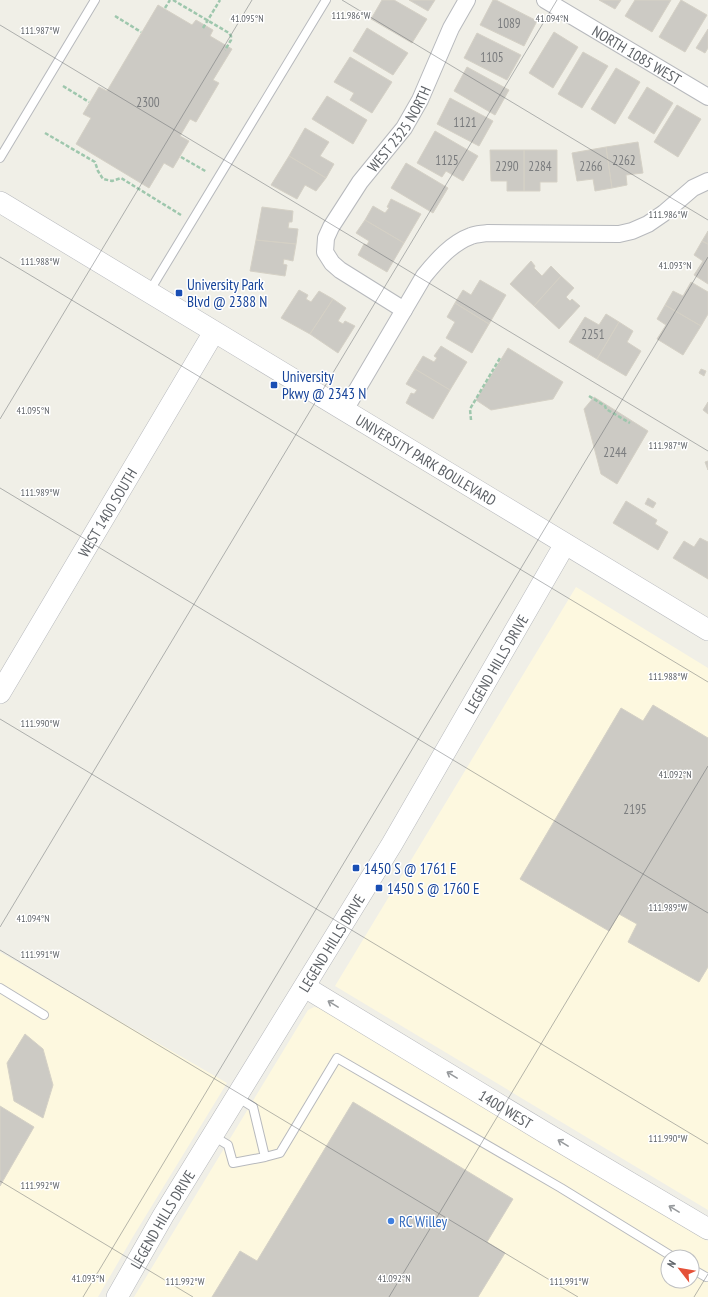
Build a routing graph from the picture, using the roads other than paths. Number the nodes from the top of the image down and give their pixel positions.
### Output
1 (95, 0) edge
2 (326, 0) edge
3 (467, 0) edge
4 (545, 0) edge
5 (708, 97) edge
6 (0, 158) edge
7 (708, 180) edge
8 (0, 202) edge
9 (149, 292) junction
10 (404, 310) junction
11 (214, 332) junction
12 (345, 410) junction
13 (566, 544) junction
14 (708, 630) edge
15 (0, 693) edge
16 (305, 987) junction
17 (0, 988) edge
18 (44, 1015) dead end
19 (236, 1097) junction
20 (213, 1136) junction
21 (265, 1157) junction
22 (708, 1229) edge
23 (660, 1249) edge
24 (700, 1274) edge
25 (706, 1278) dead end
26 (117, 1297) edge

1 - 6 lane
2 - 9 lane
3 - 10 street, WEST 2325 NORTH
4 - 5 street, NORTH 1085 WEST
7 - 10 street
8 - 9 street, UNIVERSITY PARK BOULEVARD
9 - 11 street, UNIVERSITY PARK BOULEVARD
10 - 12 street
11 - 12 street, UNIVERSITY PARK BOULEVARD
11 - 15 street, WEST 1400 SOUTH
12 - 13 street, UNIVERSITY PARK BOULEVARD
13 - 14 street, UNIVERSITY PARK BOULEVARD
13 - 16 street, LEGEND HILLS DRIVE
16 - 19 street, LEGEND HILLS DRIVE
22 -> 16 street, 1400 WEST
17 - 18 lane
19 - 20 street, LEGEND HILLS DRIVE
19 - 21 lane
20 - 21 lane
20 - 26 street, LEGEND HILLS DRIVE
21 - 23 lane
24 - 25 lane

